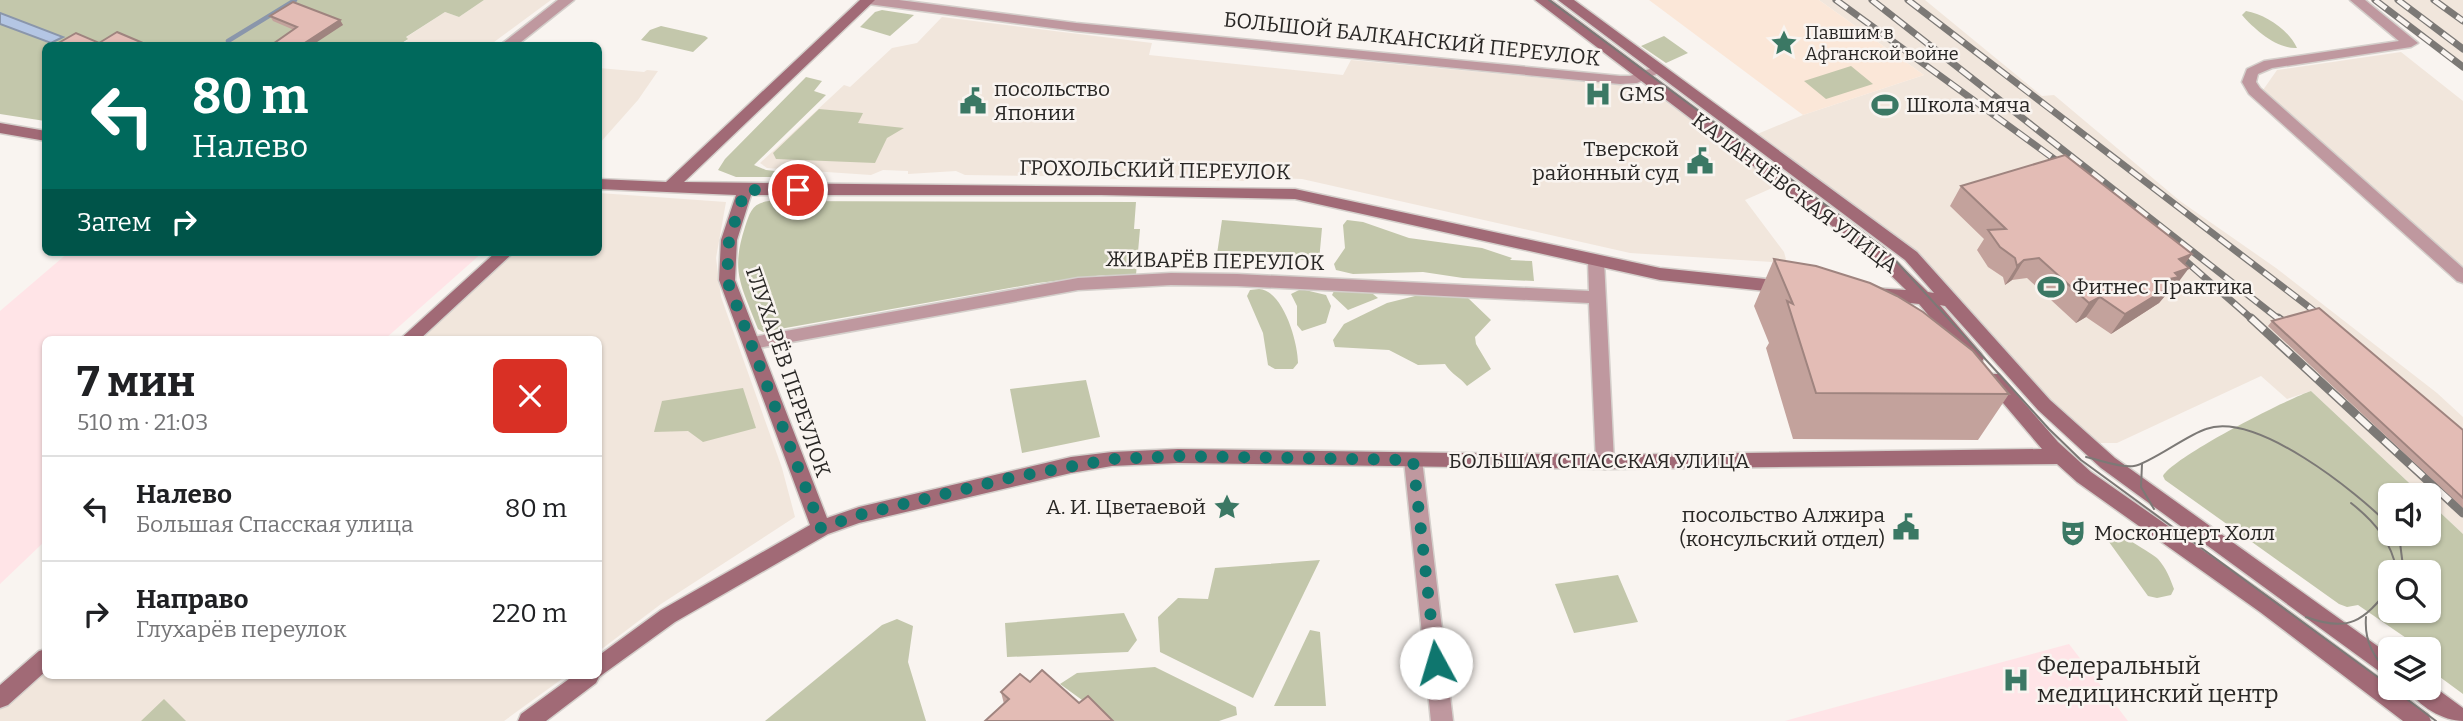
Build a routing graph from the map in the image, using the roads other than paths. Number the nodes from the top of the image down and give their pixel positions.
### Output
1 (567, 0) edge
2 (868, 0) edge
3 (1542, 0) edge
4 (1565, 0) edge
5 (2357, 0) edge
6 (511, 42) edge
7 (1658, 70) junction
8 (1642, 77) junction
9 (0, 128) edge
10 (42, 135) edge
11 (602, 184) edge
12 (670, 187) junction
13 (745, 190) junction
14 (502, 256) edge
15 (1596, 261) junction
16 (2463, 277) edge
17 (1803, 288) edge
18 (1852, 292) edge
19 (1597, 297) junction
20 (1923, 297) junction
21 (1952, 300) junction
22 (412, 336) edge
23 (753, 344) junction
24 (2060, 456) junction
25 (1413, 460) junction
26 (1605, 462) junction
27 (821, 528) junction
28 (2378, 658) edge
29 (42, 661) edge
30 (602, 665) edge
31 (585, 679) edge
32 (0, 698) edge
33 (2436, 700) edge
34 (537, 719) edge
35 (2463, 720) edge
36 (1443, 721) edge
37 (2420, 721) edge

1 - 6 street
2 - 8 street, БОЛЬШОЙ БАЛКАНСКИЙ ПЕРЕУЛОК
2 - 12 street
3 - 8 street, КАЛАНЧЁВСКАЯ УЛИЦА
4 - 7 street, КАЛАНЧЁВСКАЯ УЛИЦА
5 - 16 street
7 - 8 street, БОЛЬШОЙ БАЛКАНСКИЙ ПЕРЕУЛОК
7 - 21 street, КАЛАНЧЁВСКАЯ УЛИЦА
8 - 20 street, КАЛАНЧЁВСКАЯ УЛИЦА
9 - 10 street
11 - 12 street, ГРОХОЛЬСКИЙ ПЕРЕУЛОК
12 - 13 street, ГРОХОЛЬСКИЙ ПЕРЕУЛОК
13 - 15 street, ГРОХОЛЬСКИЙ ПЕРЕУЛОК
13 - 23 street, ГЛУХАРЁВ ПЕРЕУЛОК
14 - 22 street
15 - 17 street, ГРОХОЛЬСКИЙ ПЕРЕУЛОК
15 - 19 street
18 - 20 street
19 - 23 street, ЖИВАРЁВ ПЕРЕУЛОК
19 - 26 street
20 - 21 street
20 - 24 street, КАЛАНЧЁВСКАЯ УЛИЦА
21 - 28 street, КАЛАНЧЁВСКАЯ УЛИЦА
23 - 27 street, ГЛУХАРЁВ ПЕРЕУЛОК
24 - 26 street, БОЛЬШАЯ СПАССКАЯ УЛИЦА
24 - 37 street, КАЛАНЧЁВСКАЯ УЛИЦА
25 - 26 street, БОЛЬШАЯ СПАССКАЯ УЛИЦА
25 - 27 street, БОЛЬШАЯ СПАССКАЯ УЛИЦА
25 - 36 street
27 - 30 street, БОЛЬШАЯ СПАССКАЯ УЛИЦА
29 - 32 street
31 - 34 street
33 - 35 street

